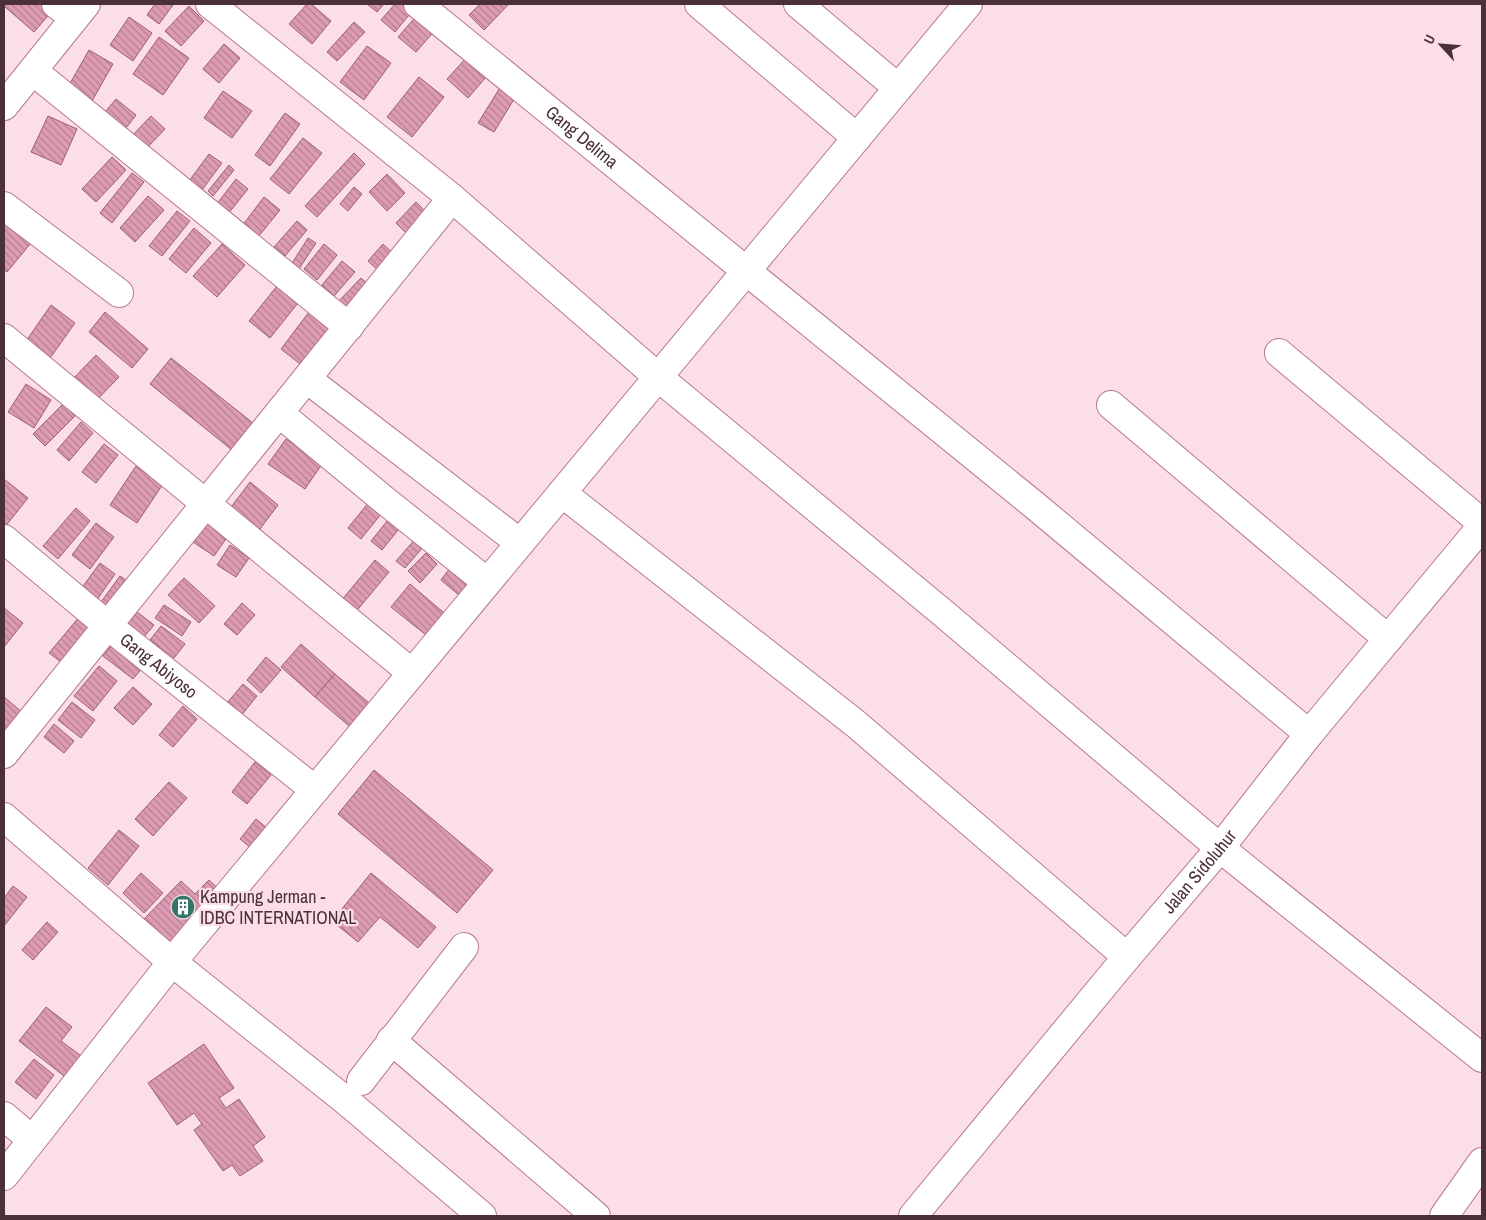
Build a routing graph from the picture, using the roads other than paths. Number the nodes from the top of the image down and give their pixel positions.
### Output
1 (210, 4) edge
2 (418, 4) edge
3 (699, 4) edge
4 (798, 4) edge
5 (968, 4) edge
6 (72, 9) edge
7 (33, 71) junction
8 (898, 88) junction
9 (4, 106) edge
10 (857, 138) junction
11 (452, 198) junction
12 (4, 206) edge
13 (746, 270) junction
14 (119, 292) dead end
15 (349, 327) junction
16 (4, 338) edge
17 (1279, 352) dead end
18 (658, 377) junction
19 (307, 379) junction
20 (1112, 405) dead end
21 (280, 413) junction
22 (562, 493) junction
23 (206, 504) junction
24 (1482, 524) edge
25 (4, 539) edge
26 (520, 543) junction
27 (488, 582) junction
28 (108, 625) junction
29 (1388, 639) junction
30 (412, 673) junction
31 (1309, 734) junction
32 (4, 754) edge
33 (315, 790) junction
34 (4, 817) edge
35 (1220, 848) junction
36 (464, 947) dead end
37 (1127, 957) junction
38 (172, 962) junction
39 (391, 1040) junction
40 (1482, 1058) edge
41 (361, 1081) dead end
42 (4, 1116) edge
43 (32, 1140) junction
44 (1482, 1162) edge
45 (4, 1176) edge
46 (482, 1216) edge
47 (596, 1216) edge
48 (913, 1216) edge
49 (1444, 1216) edge

1 - 11 street
2 - 13 street, Gang Delima
3 - 10 street
4 - 8 street
5 - 8 street
6 - 7 street
7 - 9 street
7 - 15 street
8 - 10 street
10 - 13 street
11 - 15 street
11 - 18 street
12 - 14 street
13 - 18 street
13 - 31 street, Gang Delima
15 - 19 street
16 - 23 street
17 - 24 street
18 - 22 street
18 - 35 street
19 - 21 street
19 - 26 street
20 - 29 street
21 - 23 street
21 - 27 street
22 - 26 street
22 - 37 street
23 - 28 street
23 - 30 street
24 - 29 street, Jalan Sidoluhur
25 - 28 street, Gang Abiyoso
26 - 27 street
27 - 30 street
28 - 32 street
28 - 33 street, Gang Abiyoso
29 - 31 street, Jalan Sidoluhur
30 - 33 street
31 - 35 street, Jalan Sidoluhur
33 - 38 street
34 - 38 street
35 - 37 street, Jalan Sidoluhur
35 - 40 street
36 - 39 street
37 - 48 street, Jalan Sidoluhur
38 - 43 street
38 - 46 street
39 - 41 street
39 - 47 street
42 - 43 street
43 - 45 street
44 - 49 street

